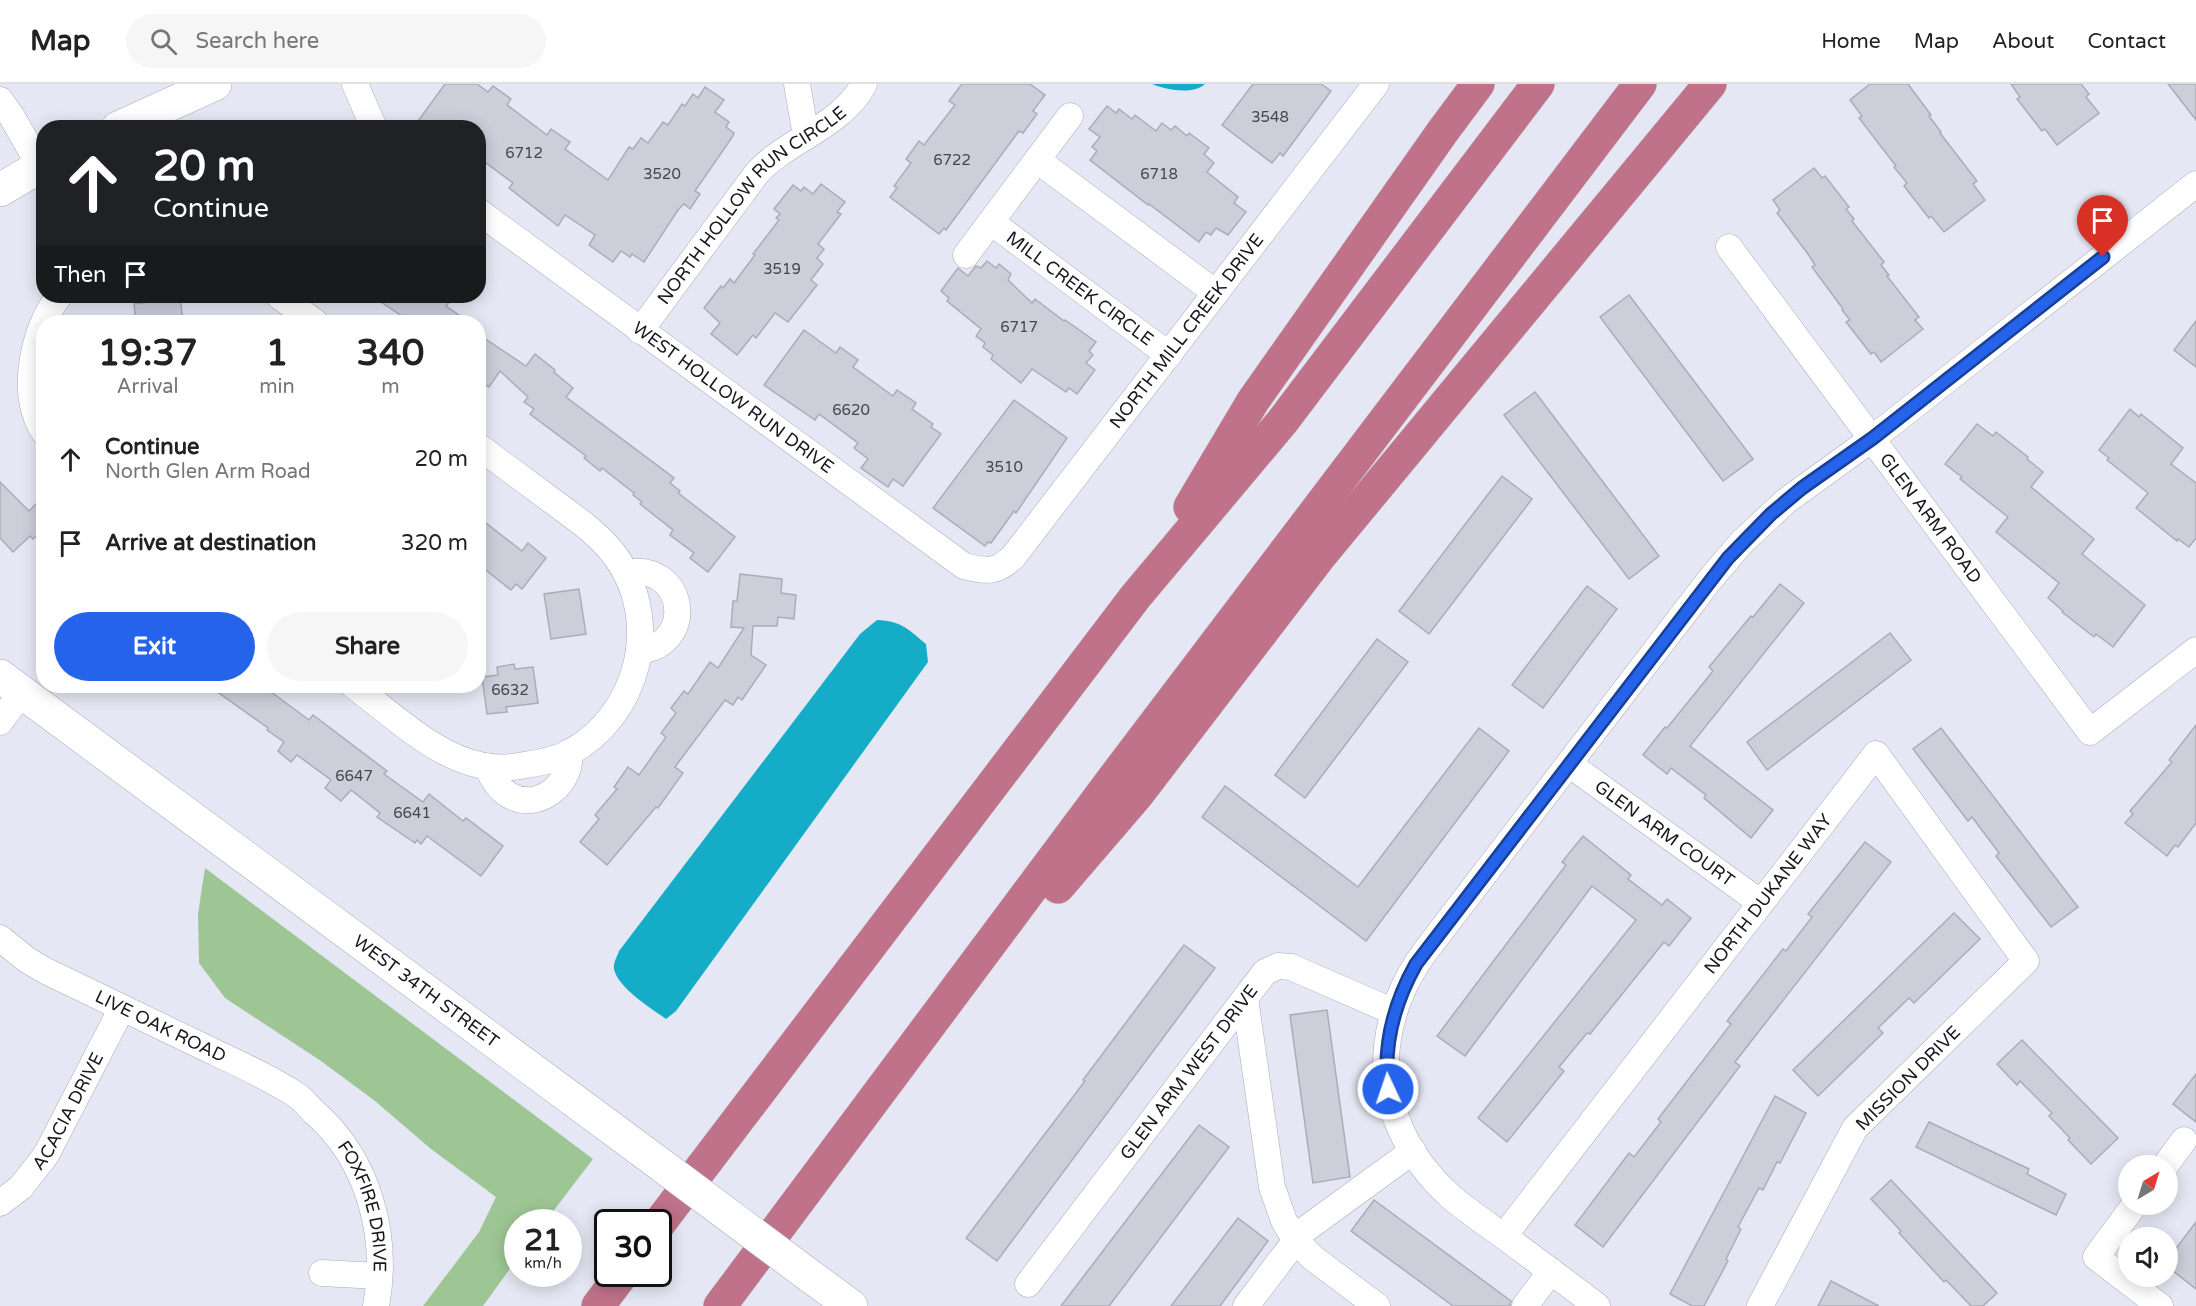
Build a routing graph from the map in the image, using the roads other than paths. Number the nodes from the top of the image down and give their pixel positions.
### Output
1 (215, 84) edge
2 (355, 84) edge
3 (796, 84) edge
4 (864, 84) edge
5 (1376, 84) edge
6 (1478, 84) edge
7 (1538, 84) edge
8 (1640, 84) edge
9 (1710, 84) edge
10 (0, 100) edge
11 (1070, 116) dead end
12 (136, 120) edge
13 (371, 120) edge
14 (806, 136) junction
15 (36, 158) edge
16 (1037, 160) junction
17 (36, 171) edge
18 (2196, 184) edge
19 (0, 190) edge
20 (486, 218) edge
21 (991, 222) junction
22 (1729, 246) dead end
23 (966, 255) dead end
24 (1216, 293) junction
25 (289, 303) edge
26 (305, 315) edge
27 (640, 331) junction
28 (36, 346) edge
29 (1169, 355) junction
30 (36, 409) edge
31 (1873, 438) junction
32 (486, 452) edge
33 (992, 570) joint
34 (626, 573) junction
35 (1136, 596) junction
36 (2196, 650) edge
37 (639, 651) junction
38 (11, 684) edge
39 (363, 693) edge
40 (0, 722) edge
41 (569, 752) junction
42 (1569, 764) junction
43 (486, 766) junction
44 (1761, 903) junction
45 (0, 938) edge
46 (2026, 961) joint
47 (1245, 998) junction
48 (122, 1008) junction
49 (1394, 1012) junction
50 (873, 1103) junction
51 (320, 1117) joint
52 (2184, 1140) dead end
53 (1413, 1151) junction
54 (2172, 1155) edge
55 (0, 1203) edge
56 (670, 1209) edge
57 (2127, 1215) edge
58 (1504, 1236) junction
59 (1296, 1241) junction
60 (1551, 1272) junction
61 (322, 1273) dead end
62 (380, 1276) junction
63 (1028, 1284) dead end
64 (612, 1287) edge
65 (376, 1306) edge
66 (598, 1306) edge
67 (720, 1306) edge
68 (850, 1306) edge
69 (1246, 1306) edge
70 (1377, 1306) edge
71 (1525, 1306) edge
72 (1597, 1306) edge
73 (1760, 1306) edge
74 (2160, 1306) edge

1 - 12 street
2 - 13 street
3 - 14 street
4 - 14 street, NORTH HOLLOW RUN CIRCLE
5 - 24 street, NORTH MILL CREEK DRIVE
6 - 35 highway
7 - 35 highway
8 - 50 highway
9 - 50 highway
10 - 15 street
11 - 16 street, MILL CREEK CIRCLE
14 - 27 street, NORTH HOLLOW RUN CIRCLE
16 - 21 street, MILL CREEK CIRCLE
16 - 24 street
17 - 19 street
18 - 31 street
20 - 27 street, WEST HOLLOW RUN DRIVE
21 - 23 street, MILL CREEK CIRCLE
21 - 29 street, MILL CREEK CIRCLE
22 - 31 street, GLEN ARM ROAD
24 - 29 street, NORTH MILL CREEK DRIVE
25 - 26 street
27 - 33 street, WEST HOLLOW RUN DRIVE
28 - 30 street
29 - 33 street, NORTH MILL CREEK DRIVE
31 - 36 street, GLEN ARM ROAD
31 - 42 street
32 - 34 street
34 - 37 street
34 - 37 street
35 - 56 highway
37 - 41 street
38 - 40 street
38 - 68 street, WEST 34TH STREET, bridge
39 - 43 street
41 - 43 street
41 - 43 street
42 - 44 street, GLEN ARM COURT
42 - 49 street
44 - 46 street, NORTH DUKANE WAY
44 - 58 street, NORTH DUKANE WAY
45 - 48 street, LIVE OAK ROAD
46 - 73 street, MISSION DRIVE
47 - 49 street, GLEN ARM WEST DRIVE
47 - 59 street
47 - 63 street, GLEN ARM WEST DRIVE
48 - 51 street, LIVE OAK ROAD
48 - 55 street, ACACIA DRIVE
49 - 53 street
50 - 67 highway
51 - 62 street, FOXFIRE DRIVE
52 - 54 street
53 - 58 street
53 - 59 street
57 - 74 street
58 - 60 street
59 - 69 street
59 - 70 street
60 - 71 street
60 - 72 street
61 - 62 street
62 - 65 street, FOXFIRE DRIVE
64 - 66 highway

